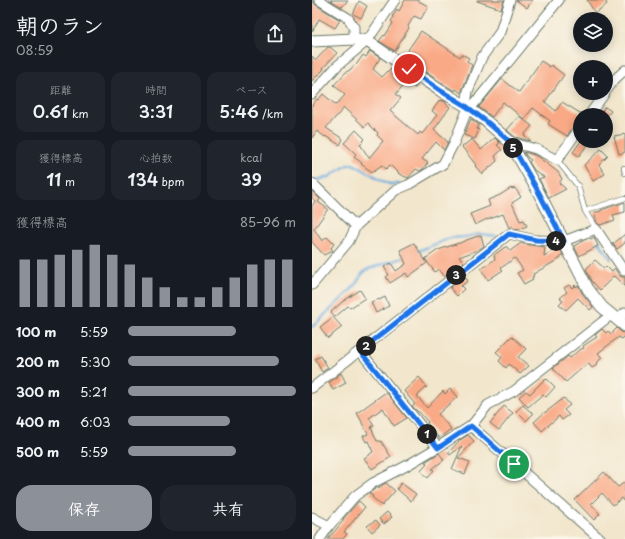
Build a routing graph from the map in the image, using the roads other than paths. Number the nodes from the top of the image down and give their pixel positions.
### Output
1 (319, 0) edge
2 (395, 0) edge
3 (510, 0) edge
4 (559, 0) edge
5 (354, 39) junction
6 (312, 41) edge
7 (367, 41) junction
8 (625, 70) edge
9 (613, 82) edge
10 (312, 94) edge
11 (468, 108) junction
12 (573, 138) edge
13 (510, 142) junction
14 (557, 160) junction
15 (625, 168) edge
16 (625, 173) edge
17 (312, 183) edge
18 (625, 198) edge
19 (585, 211) junction
20 (356, 226) junction
21 (596, 229) junction
22 (564, 241) junction
23 (625, 271) edge
24 (312, 285) edge
25 (619, 318) edge
26 (360, 351) junction
27 (312, 388) edge
28 (471, 426) junction
29 (438, 448) junction
30 (312, 517) edge
31 (329, 526) junction
32 (320, 539) edge
33 (600, 539) edge

1 - 5 street
2 - 7 street
3 - 11 street
4 - 11 street
5 - 6 street
5 - 7 street
7 - 10 street
7 - 11 street
8 - 9 street
11 - 13 street
11 - 20 street
12 - 14 street
13 - 14 street
13 - 22 street
14 - 19 lane
15 - 16 lane
17 - 20 street
18 - 19 lane
19 - 21 lane
20 - 24 street
21 - 22 street
21 - 23 street
22 - 25 street
22 - 26 street
25 - 28 street
26 - 27 street
26 - 29 street
28 - 29 street
28 - 33 street
29 - 31 street
30 - 31 street
31 - 32 street

